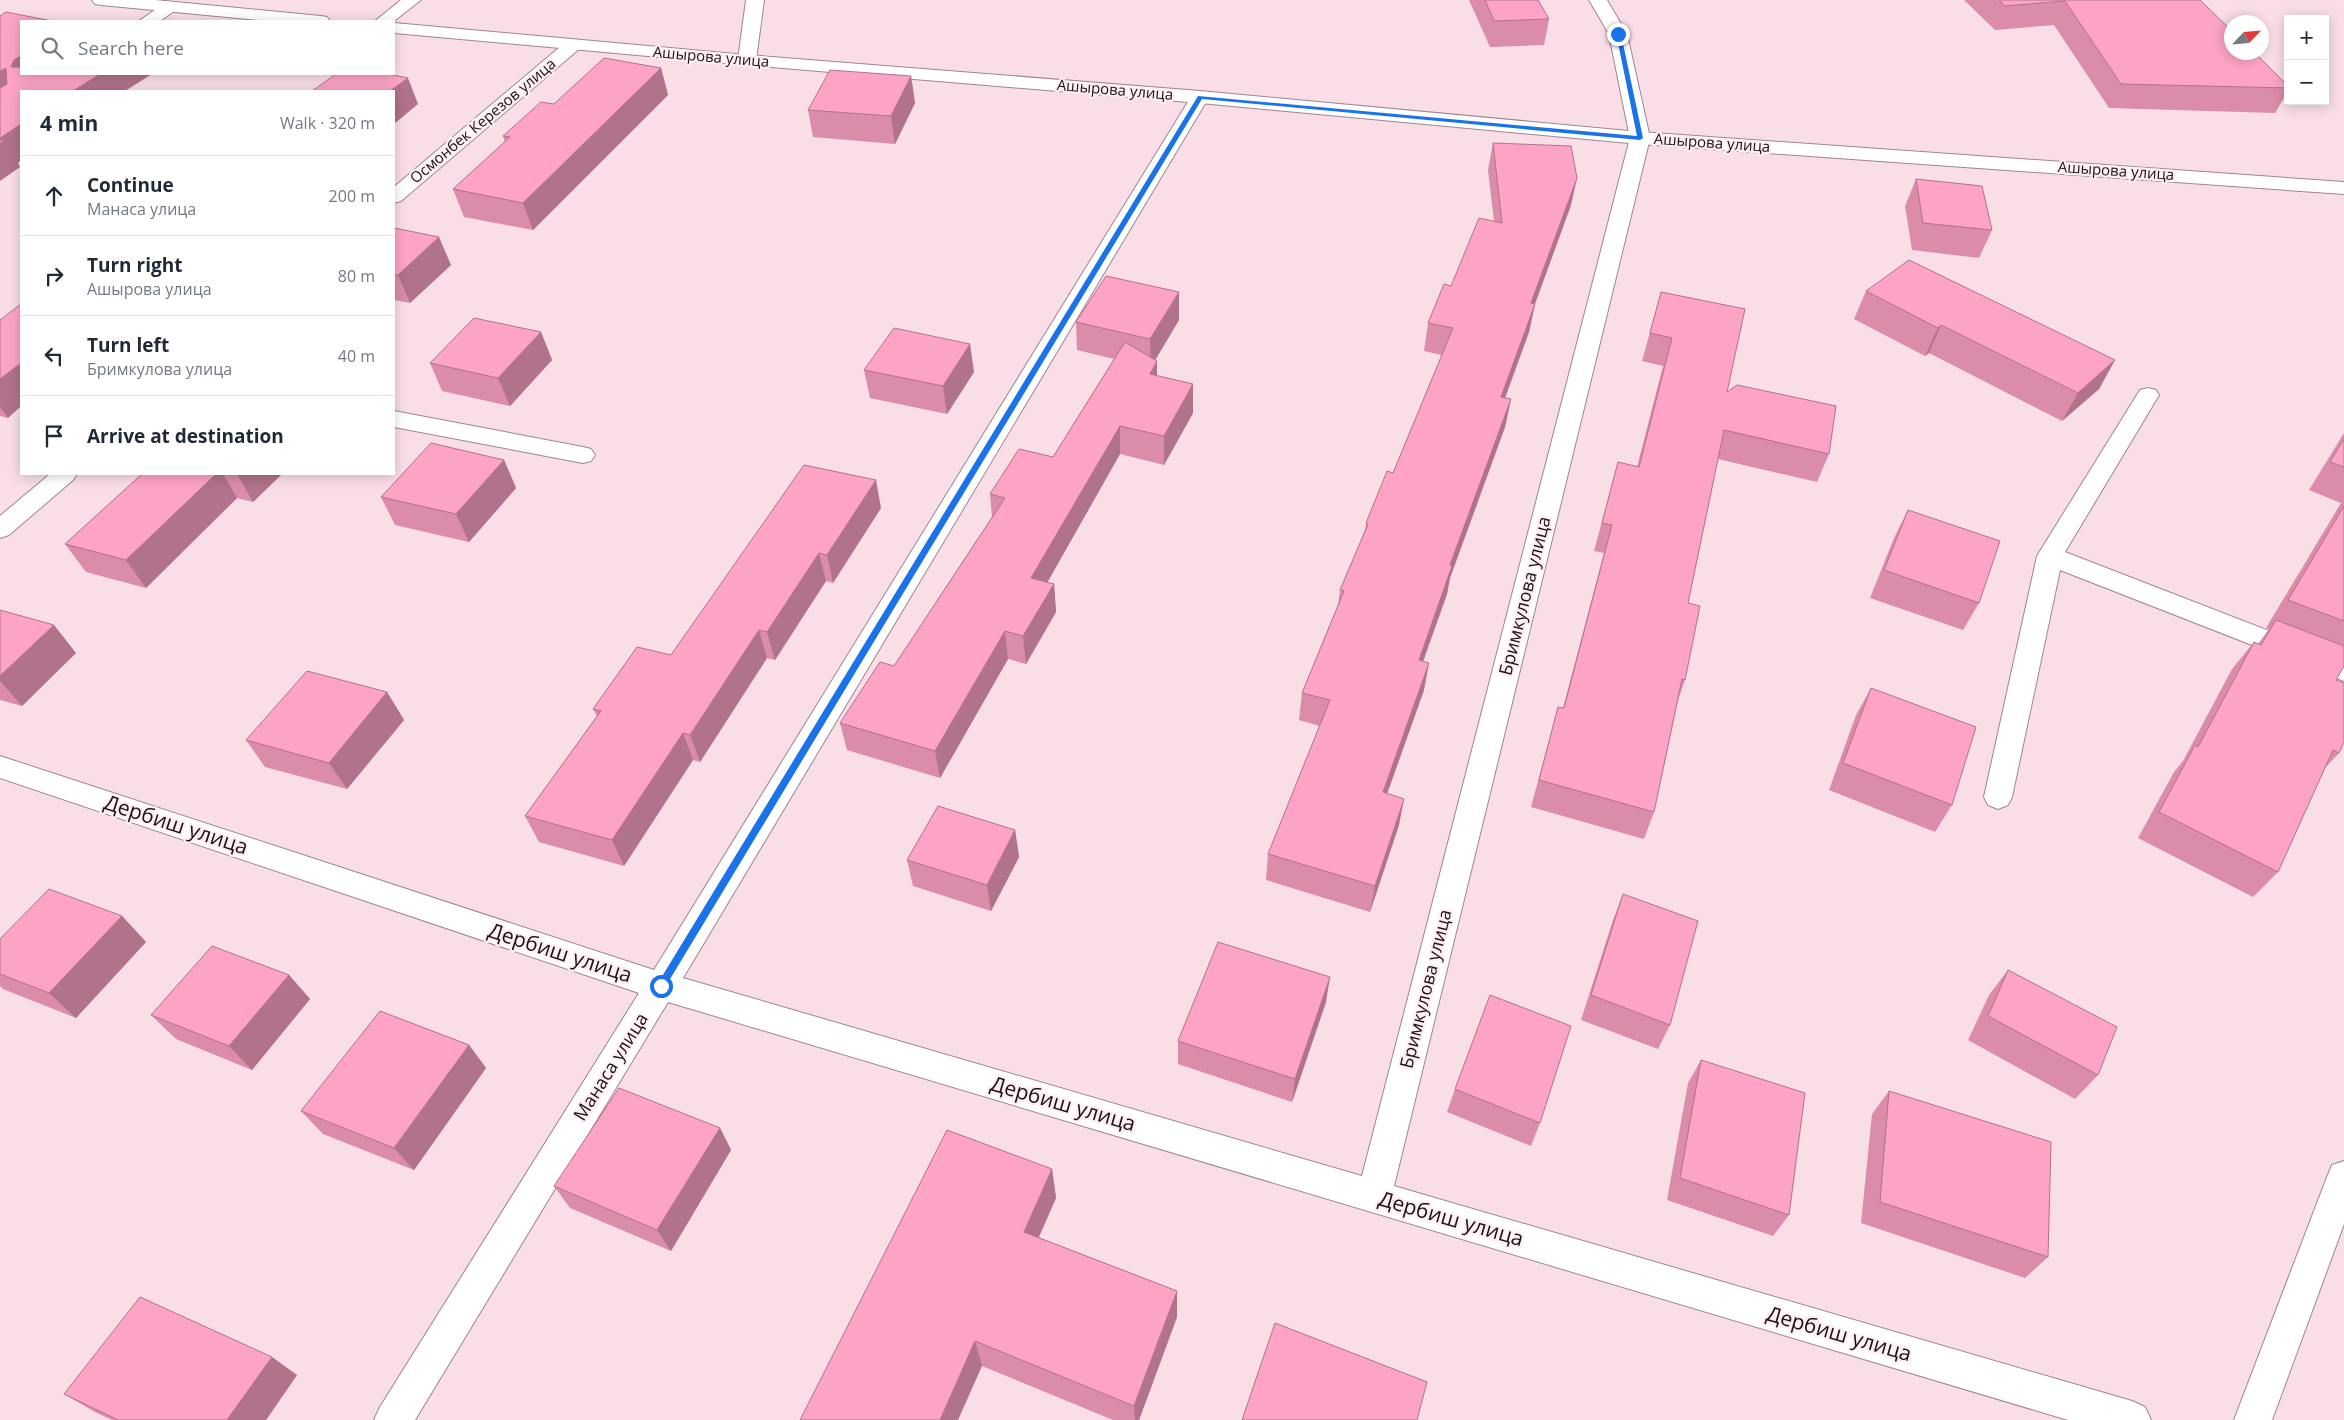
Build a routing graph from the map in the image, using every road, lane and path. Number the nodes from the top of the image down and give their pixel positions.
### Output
1 (101, 0) edge
2 (412, 0) edge
3 (755, 0) edge
4 (1598, 0) edge
5 (171, 7) junction
6 (150, 20) edge
7 (310, 20) edge
8 (384, 20) edge
9 (395, 28) edge
10 (573, 46) junction
11 (746, 60) junction
12 (1200, 97) junction
13 (1640, 138) junction
14 (2344, 188) edge
15 (395, 195) edge
16 (2148, 395) dead end
17 (395, 418) edge
18 (583, 455) dead end
19 (64, 475) edge
20 (0, 529) edge
21 (2050, 556) junction
22 (2344, 671) edge
23 (0, 767) edge
24 (1998, 797) dead end
25 (661, 986) junction
26 (2344, 1177) edge
27 (1374, 1196) junction
28 (393, 1420) edge
29 (2132, 1420) edge
30 (2253, 1420) edge

1 - 5 street
2 - 8 street
3 - 11 street
4 - 13 street, Бримкулова улица
5 - 6 street
5 - 7 street
9 - 10 street, Ашырова улица
10 - 11 street, Ашырова улица
10 - 15 street, Осмонбек Керезов улица
11 - 12 street, Ашырова улица
12 - 13 street, Ашырова улица
12 - 25 street, Манаса улица
13 - 14 street, Ашырова улица
13 - 27 street, Бримкулова улица
16 - 21 street
17 - 18 street
19 - 20 street
21 - 22 street
21 - 24 street
23 - 25 street, Дербиш улица
25 - 27 street, Дербиш улица
25 - 28 street, Манаса улица
26 - 30 street
27 - 29 street, Дербиш улица

